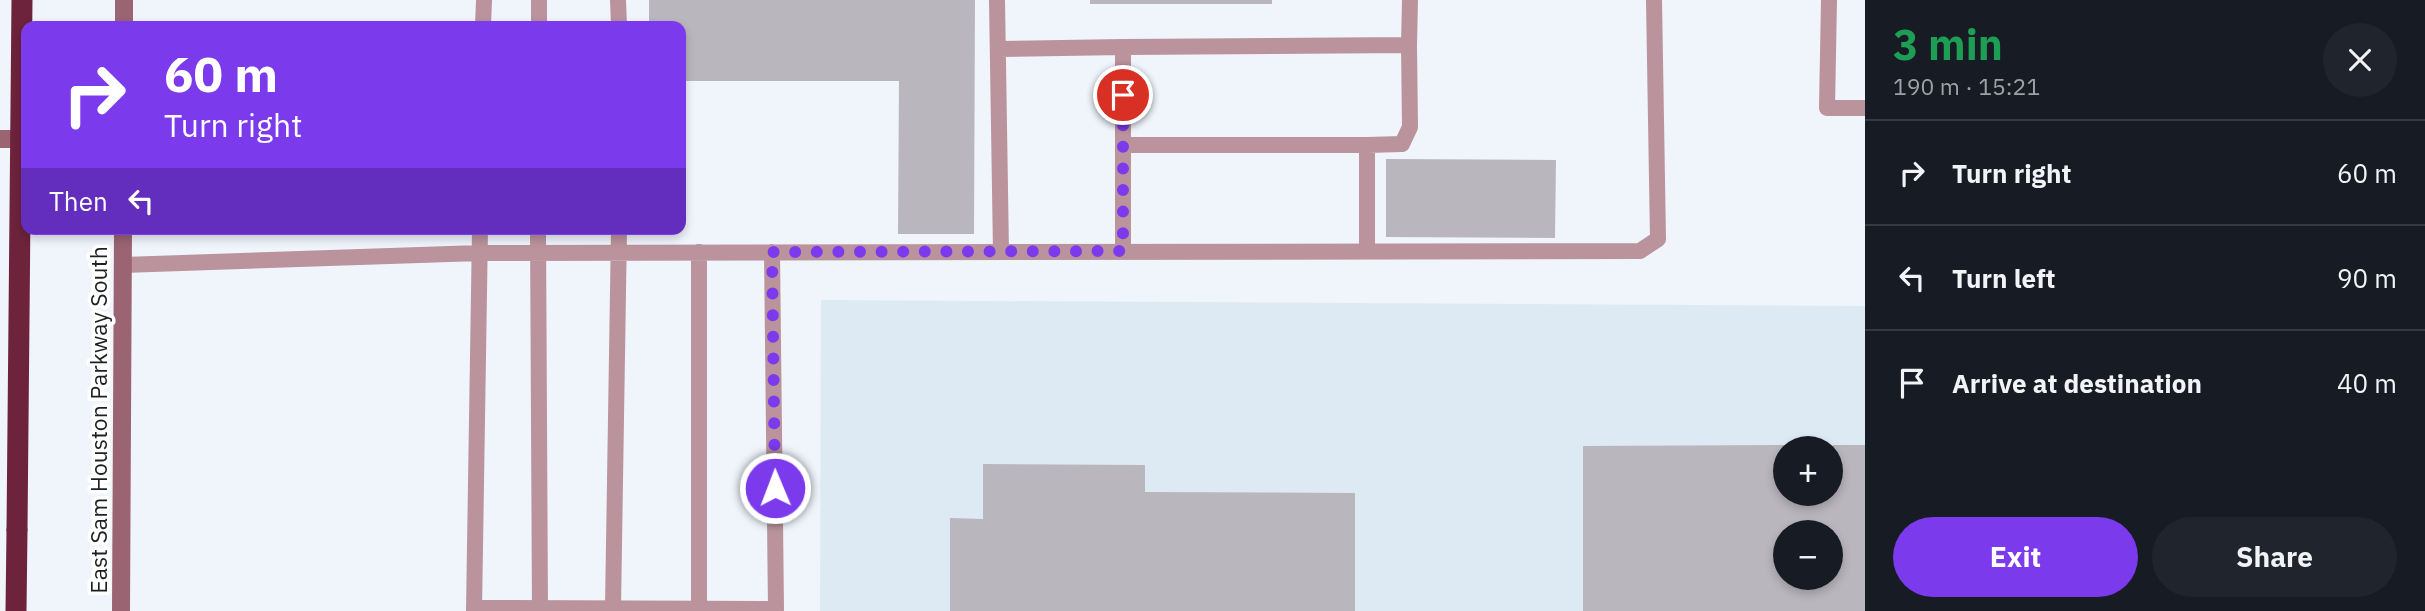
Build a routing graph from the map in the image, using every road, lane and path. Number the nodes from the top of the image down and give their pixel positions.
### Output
1 (22, 0) edge
2 (124, 0) edge
3 (484, 0) edge
4 (539, 0) edge
5 (618, 0) edge
6 (997, 0) edge
7 (1410, 0) edge
8 (1654, 0) edge
9 (1829, 0) edge
10 (22, 21) edge
11 (124, 21) edge
12 (483, 21) edge
13 (539, 21) edge
14 (618, 21) edge
15 (1409, 45) junction
16 (1123, 47) junction
17 (998, 49) junction
18 (21, 106) edge
19 (1865, 108) edge
20 (0, 139) edge
21 (21, 139) edge
22 (1123, 145) junction
23 (1367, 145) junction
24 (123, 235) edge
25 (480, 235) edge
26 (538, 235) edge
27 (619, 235) edge
28 (1123, 251) junction
29 (1367, 251) junction
30 (538, 252) junction
31 (620, 252) junction
32 (699, 252) junction
33 (772, 252) junction
34 (1001, 252) junction
35 (480, 253) junction
36 (123, 265) junction
37 (613, 608) junction
38 (699, 608) junction
39 (474, 609) edge
40 (540, 610) edge
41 (776, 610) edge
42 (16, 611) edge
43 (121, 611) edge

1 - 10 highway, bridge
2 - 11 main road
3 - 12 lane
4 - 13 lane
5 - 14 lane
6 - 17 lane
7 - 15 lane
8 - 29 lane
9 - 19 lane
15 - 16 lane
15 - 23 lane
16 - 17 lane
16 - 22 lane
17 - 34 lane
18 - 42 highway, bridge
20 - 21 main road
22 - 23 lane
22 - 28 lane
23 - 29 lane
24 - 36 main road, East Sam Houston Parkway South
25 - 35 lane
26 - 30 lane
27 - 31 lane
28 - 29 lane
28 - 34 lane
30 - 31 lane
30 - 35 lane
30 - 40 lane
31 - 32 lane
31 - 37 lane
32 - 33 lane
32 - 38 lane
33 - 34 lane
33 - 41 lane
35 - 36 lane
35 - 39 lane
36 - 43 main road, East Sam Houston Parkway South
37 - 38 lane
37 - 40 lane
38 - 41 lane
39 - 40 lane

